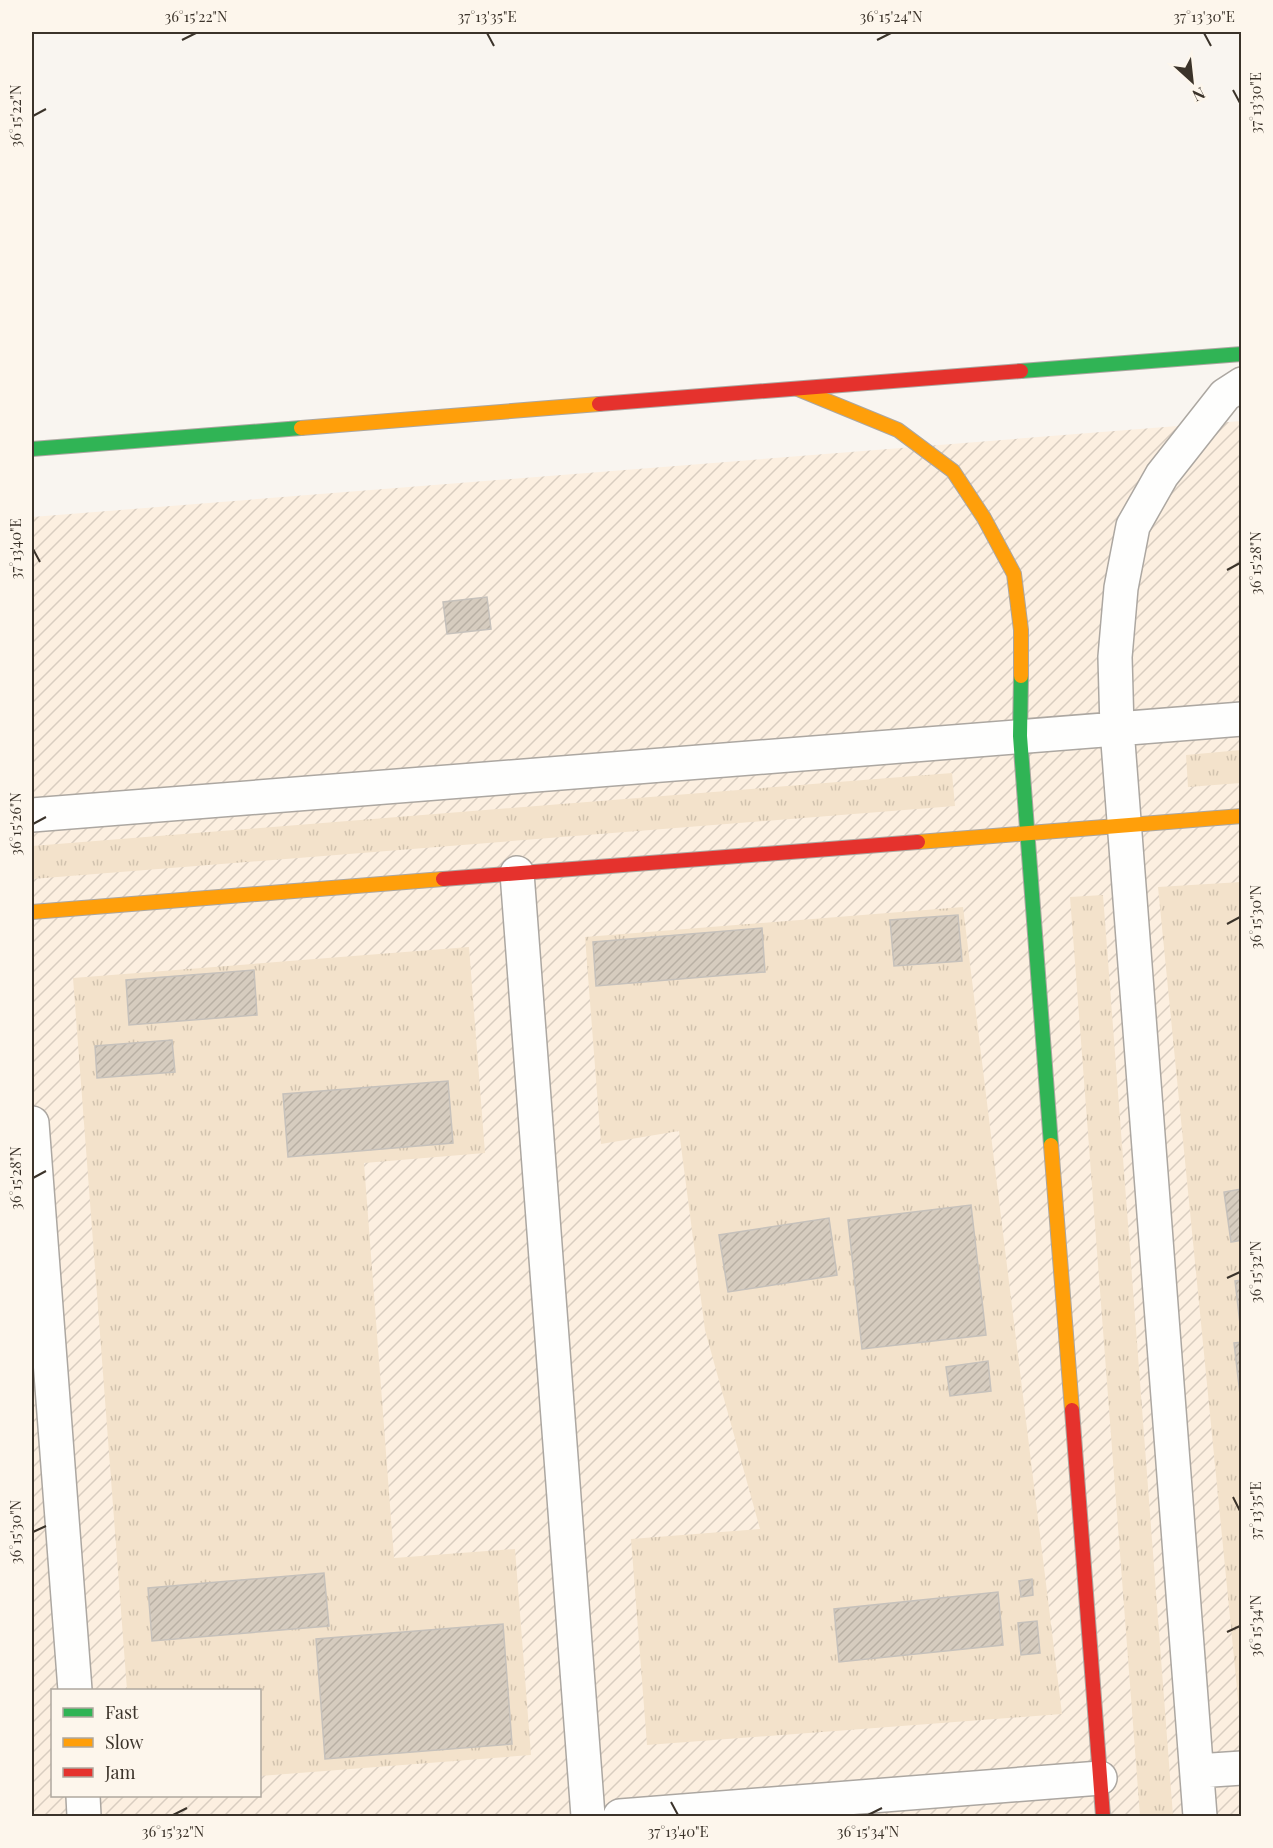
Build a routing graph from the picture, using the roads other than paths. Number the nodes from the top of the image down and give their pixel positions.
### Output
1 (1242, 354) edge
2 (1242, 384) edge
3 (798, 389) junction
4 (32, 449) edge
5 (1242, 719) edge
6 (1117, 729) junction
7 (1020, 736) junction
8 (32, 815) edge
9 (1242, 816) edge
10 (1125, 825) junction
11 (1027, 833) junction
12 (517, 873) junction
13 (32, 912) edge
14 (32, 1123) edge
15 (75, 1689) edge
16 (1242, 1768) edge
17 (1197, 1771) junction
18 (1100, 1778) junction
19 (83, 1797) edge
20 (84, 1816) edge
21 (588, 1816) edge
22 (620, 1816) edge
23 (1103, 1816) edge
24 (1200, 1816) edge

1 - 3 street
2 - 6 street
3 - 4 street
3 - 7 street
5 - 6 street
6 - 7 street
6 - 10 street
7 - 8 street
7 - 11 street
9 - 10 street
10 - 11 street
10 - 17 street
11 - 12 street
11 - 18 street
12 - 13 street
12 - 21 street
14 - 15 street
16 - 17 street
17 - 24 street
18 - 22 street
18 - 23 street
19 - 20 street

